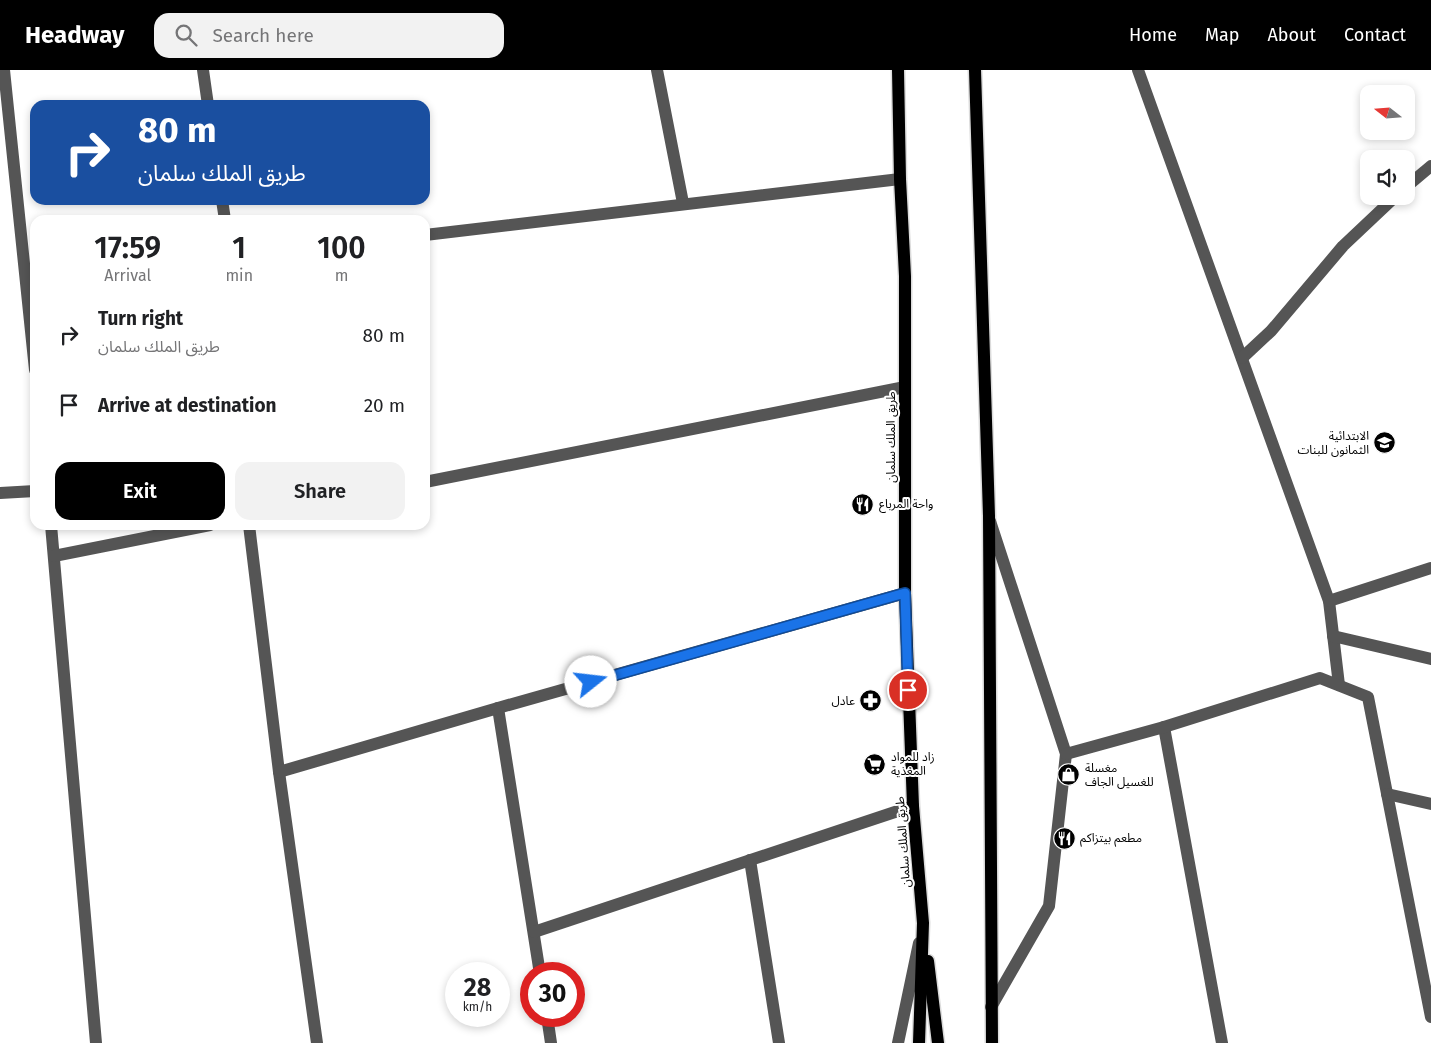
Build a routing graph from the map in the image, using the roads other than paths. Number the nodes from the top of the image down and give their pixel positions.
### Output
1 (4, 70) edge
2 (203, 70) edge
3 (657, 70) edge
4 (898, 70) edge
5 (975, 70) edge
6 (1138, 70) edge
7 (207, 100) edge
8 (1431, 166) edge
9 (900, 178) junction
10 (1415, 179) edge
11 (683, 204) junction
12 (1386, 205) edge
13 (430, 234) edge
14 (30, 322) edge
15 (1242, 358) junction
16 (905, 387) junction
17 (430, 481) edge
18 (30, 491) edge
19 (0, 493) edge
20 (989, 516) junction
21 (51, 530) edge
22 (185, 530) edge
23 (250, 530) edge
24 (54, 556) junction
25 (1431, 568) edge
26 (905, 593) junction
27 (1329, 601) junction
28 (1333, 636) junction
29 (1431, 659) edge
30 (1339, 686) junction
31 (498, 708) junction
32 (1164, 727) junction
33 (1066, 754) junction
34 (279, 772) junction
35 (1387, 794) junction
36 (1431, 804) edge
37 (913, 806) junction
38 (750, 860) junction
39 (923, 924) junction
40 (534, 932) junction
41 (538, 962) edge
42 (991, 1007) junction
43 (1431, 1017) edge
44 (549, 1027) edge
45 (96, 1043) edge
46 (317, 1043) edge
47 (551, 1043) edge
48 (779, 1043) edge
49 (898, 1043) edge
50 (919, 1043) edge
51 (938, 1043) edge
52 (992, 1043) edge
53 (1222, 1043) edge

1 - 14 street
2 - 7 street
3 - 11 street
4 - 9 main road, طريق الملك سلمان
5 - 20 main road
6 - 15 street
8 - 10 street
9 - 11 street
9 - 16 main road, طريق الملك سلمان
11 - 13 street
12 - 15 street
15 - 27 street
16 - 17 street
16 - 26 main road, طريق الملك سلمان
18 - 19 street
20 - 33 street
20 - 42 main road
21 - 24 street
22 - 24 street
23 - 34 street
24 - 45 street
25 - 27 street
26 - 31 street
26 - 37 main road, طريق الملك سلمان
27 - 28 street
28 - 29 street
28 - 30 street
30 - 32 street
30 - 35 street
31 - 34 street
31 - 40 street
32 - 33 street
32 - 53 street
33 - 42 street
34 - 46 street
35 - 36 street
35 - 43 street
37 - 38 street
37 - 39 main road, طريق الملك سلمان
38 - 40 street
38 - 48 street
39 - 49 street
39 - 50 main road, طريق الملك سلمان
39 - 51 main road
40 - 41 street
42 - 52 main road
44 - 47 street

